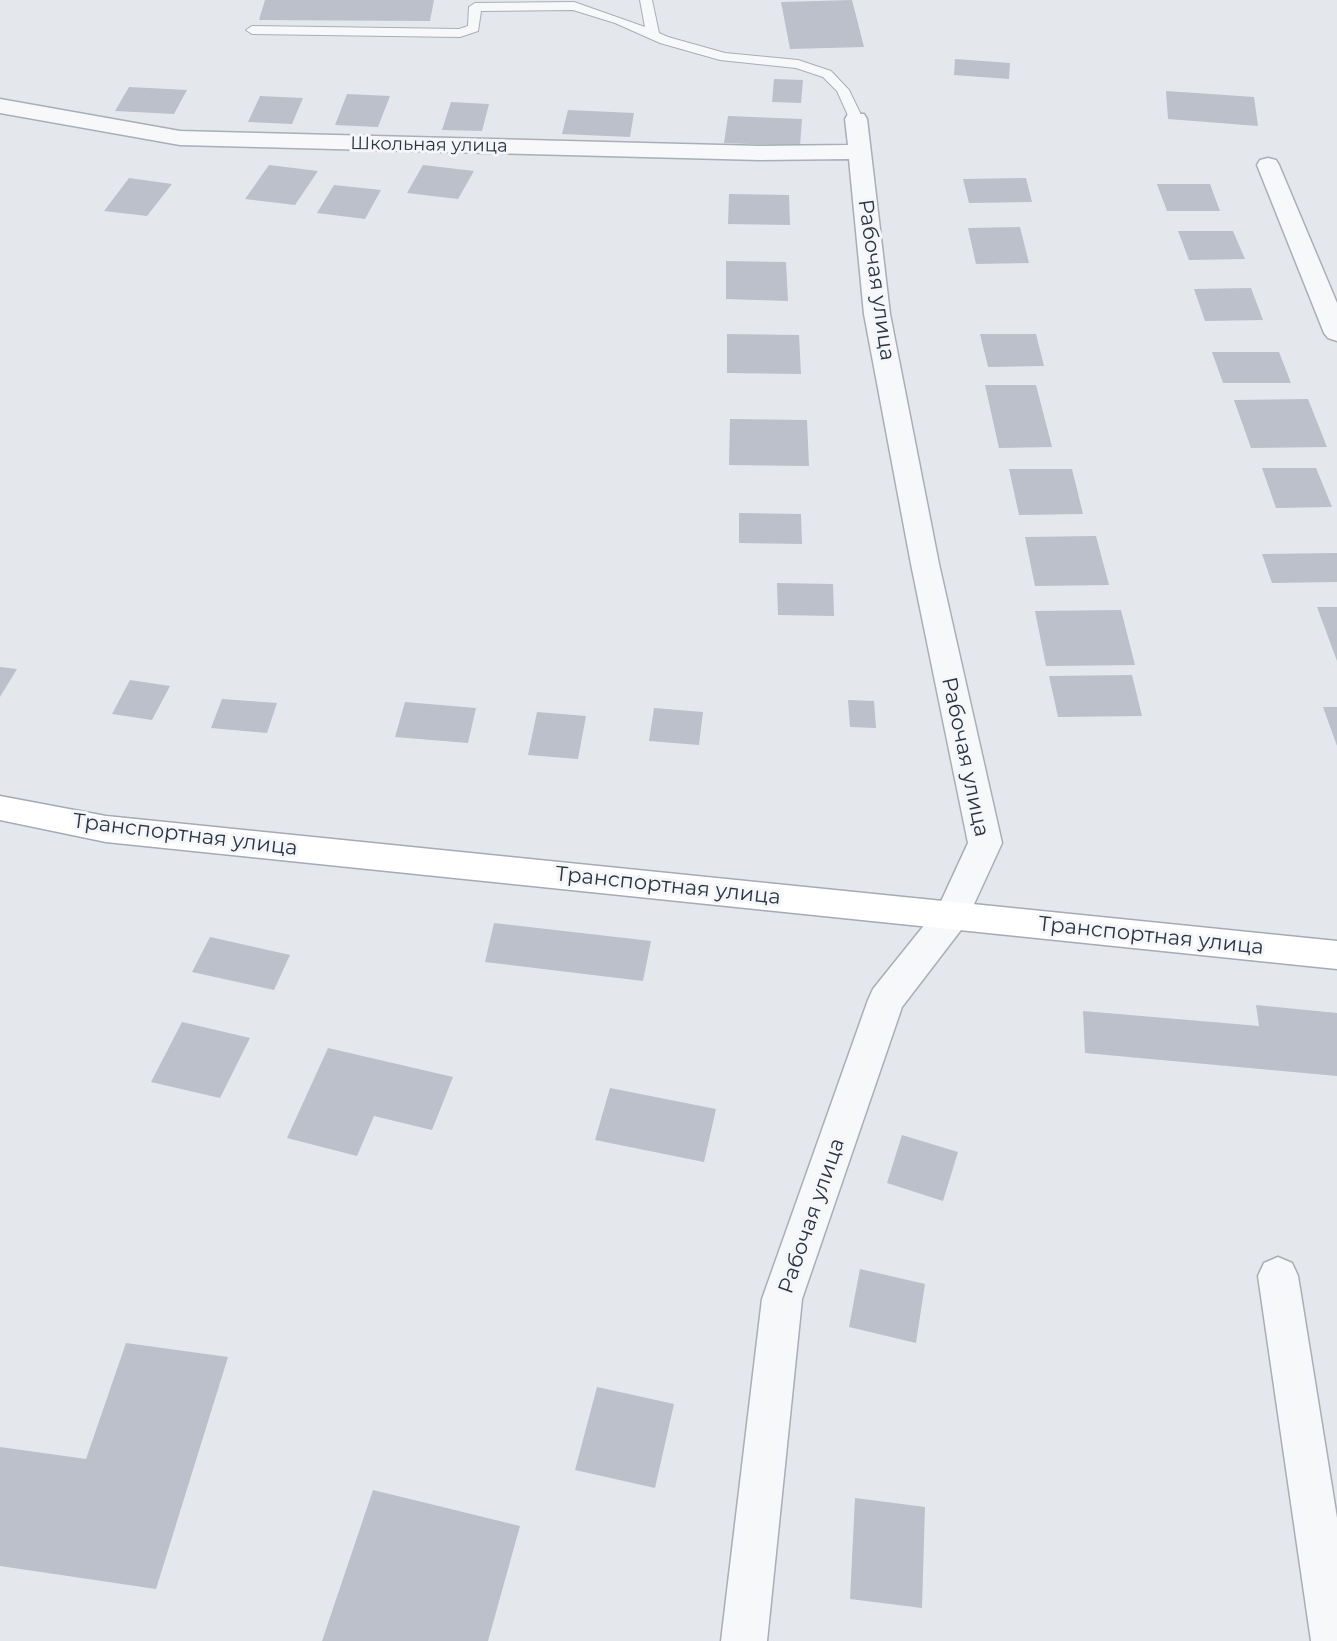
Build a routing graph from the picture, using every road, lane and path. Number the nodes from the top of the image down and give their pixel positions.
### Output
1 (645, 0) edge
2 (475, 4) edge
3 (252, 30) dead end
4 (653, 35) junction
5 (0, 106) edge
6 (856, 119) joint
7 (860, 152) junction
8 (1268, 165) dead end
9 (1337, 333) edge
10 (0, 808) edge
11 (952, 916) junction
12 (1337, 955) edge
13 (1278, 1276) dead end
14 (744, 1641) edge
15 (1334, 1641) edge

1 - 4 lane
2 - 3 lane
2 - 4 lane
4 - 6 lane
5 - 7 street, Школьная улица
6 - 7 street, Рабочая улица
7 - 11 street, Рабочая улица
8 - 9 street
10 - 11 main road, Транспортная улица
11 - 12 main road, Транспортная улица
11 - 14 street, Рабочая улица
13 - 15 street

